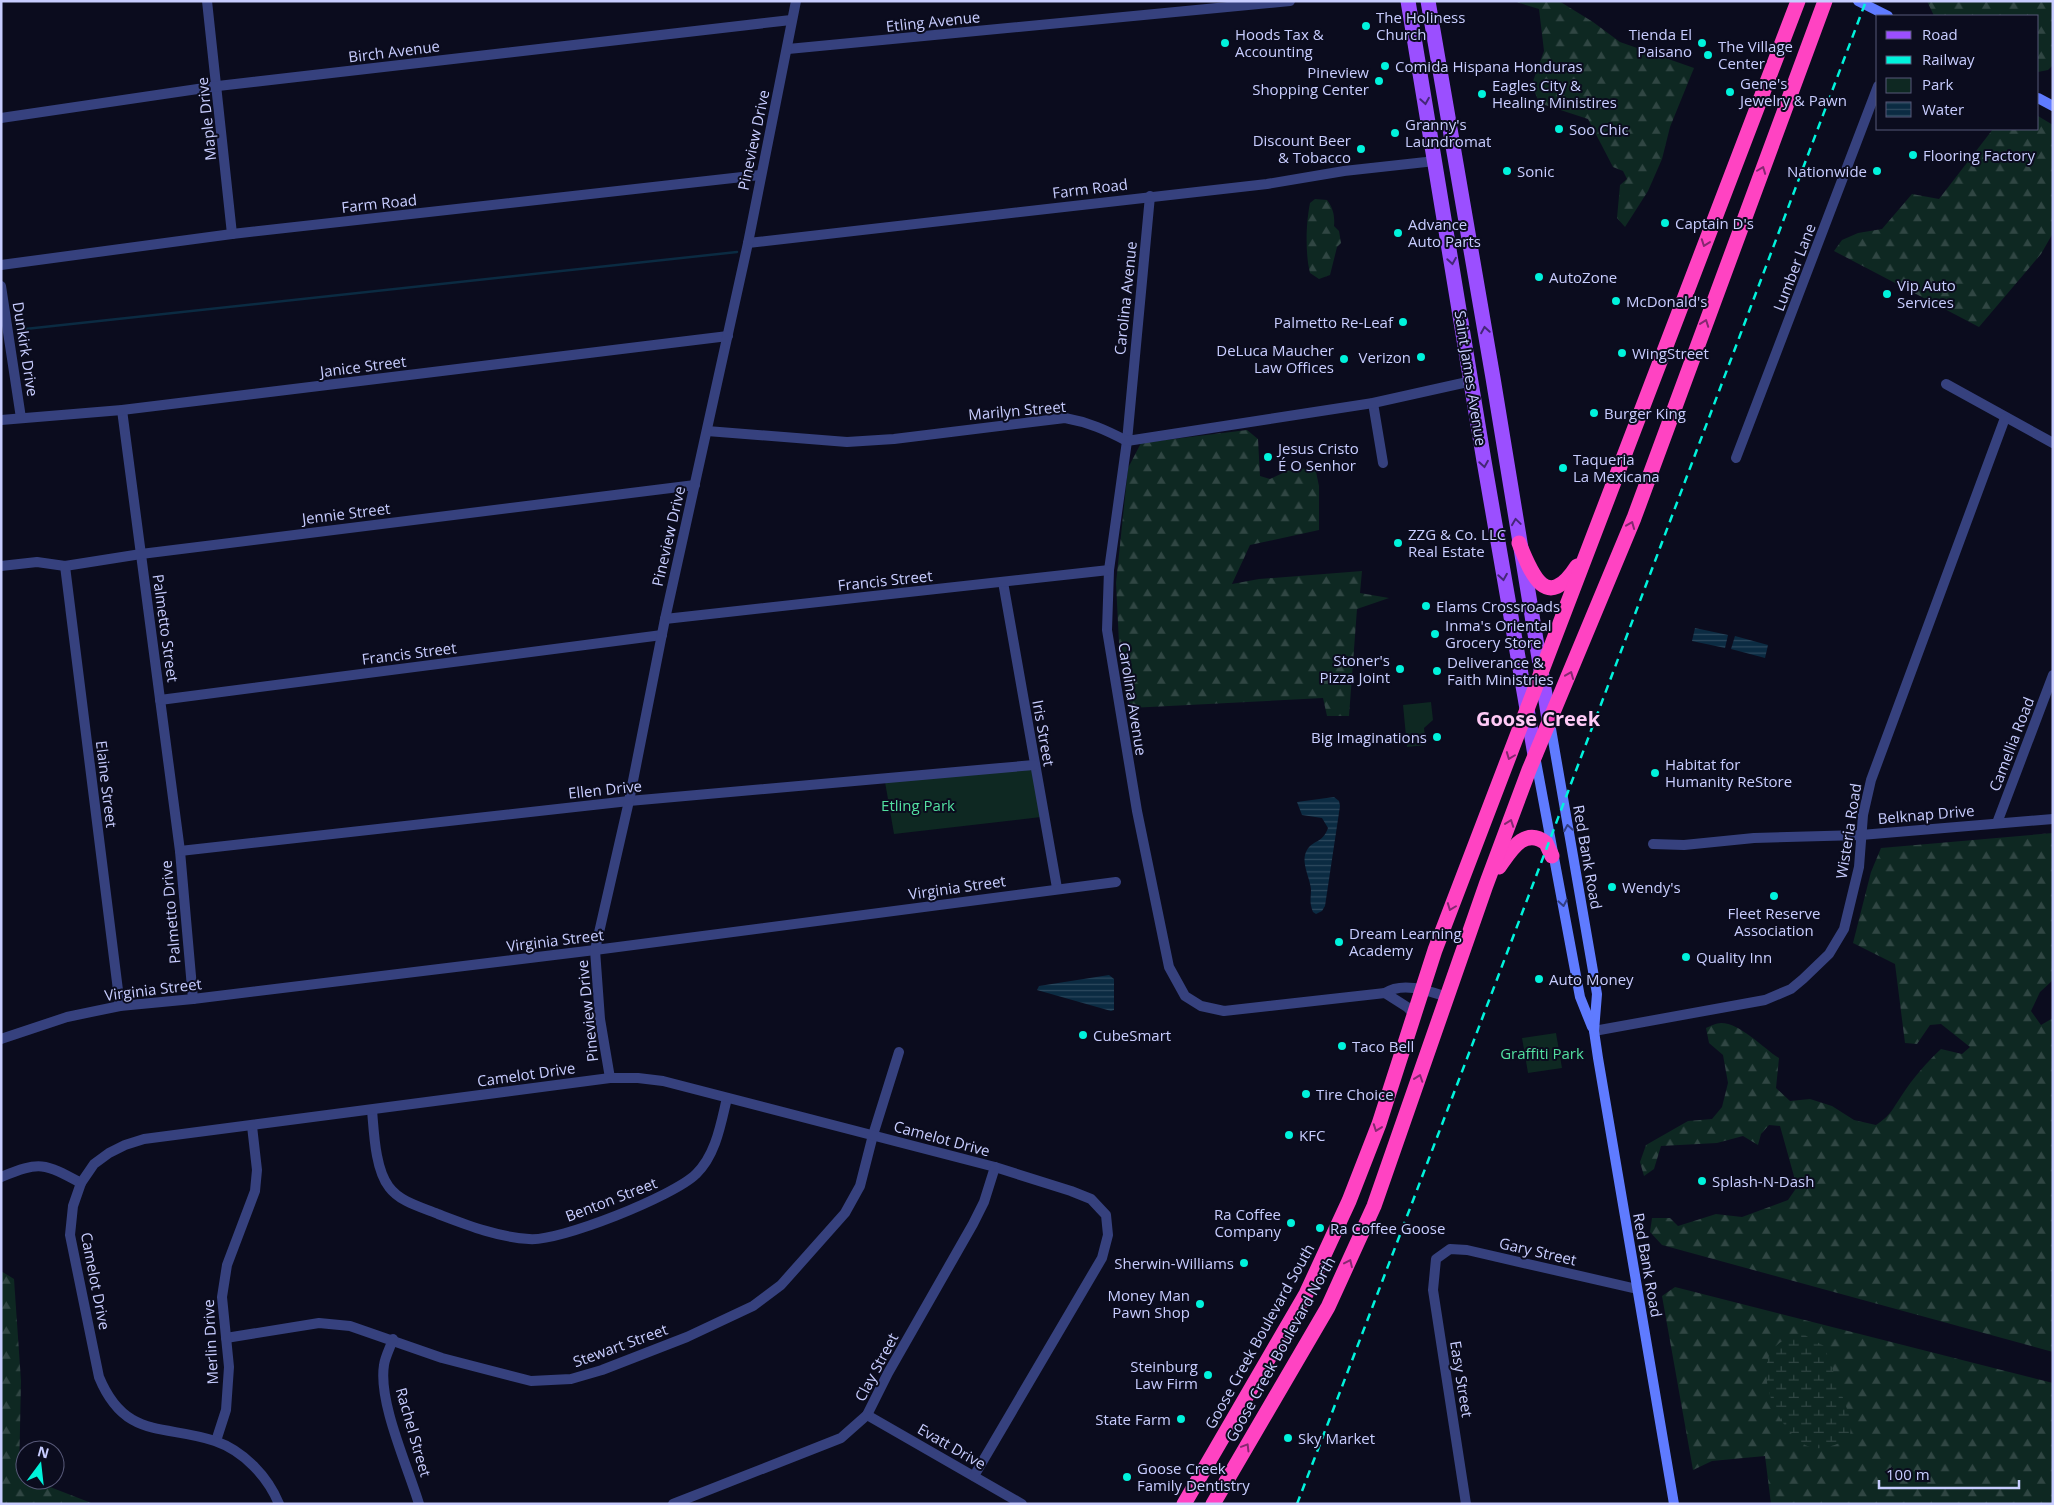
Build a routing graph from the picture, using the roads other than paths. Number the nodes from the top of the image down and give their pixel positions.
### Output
1 (207, 1) edge
2 (796, 1) edge
3 (1290, 1) edge
4 (1408, 1) edge
5 (1418, 1) edge
6 (1428, 1) edge
7 (1798, 1) edge
8 (1826, 1) edge
9 (1858, 1) edge
10 (1886, 15) edge
11 (791, 20) junction
12 (1433, 36) junction
13 (788, 49) junction
14 (218, 86) junction
15 (1876, 91) edge
16 (2039, 99) edge
17 (2053, 106) edge
18 (1, 118) edge
19 (1435, 159) junction
20 (760, 175) junction
21 (1150, 196) junction
22 (1463, 204) junction
23 (232, 234) junction
24 (748, 243) junction
25 (1, 265) edge
26 (1, 286) edge
27 (728, 336) junction
28 (1472, 381) junction
29 (1946, 384) dead end
30 (1373, 402) junction
31 (122, 410) junction
32 (21, 418) junction
33 (2005, 418) junction
34 (1, 420) edge
35 (707, 431) junction
36 (1126, 441) junction
37 (2053, 443) edge
38 (1736, 458) dead end
39 (1383, 463) dead end
40 (695, 486) junction
41 (1519, 543) junction
42 (1589, 548) junction
43 (141, 554) junction
44 (1, 566) edge
45 (65, 566) junction
46 (1109, 570) junction
47 (1003, 582) junction
48 (665, 619) junction
49 (662, 635) junction
50 (1541, 674) junction
51 (2053, 675) edge
52 (160, 700) junction
53 (1527, 710) junction
54 (1549, 719) junction
55 (1535, 755) junction
56 (1034, 765) junction
57 (629, 802) junction
58 (2053, 819) edge
59 (1997, 823) junction
60 (1861, 835) junction
61 (1652, 844) dead end
62 (180, 851) junction
63 (1552, 856) junction
64 (1116, 882) dead end
65 (1486, 885) junction
66 (1057, 888) junction
67 (596, 950) junction
68 (1422, 988) junction
69 (1386, 994) junction
70 (1447, 997) junction
71 (193, 999) junction
72 (120, 1006) junction
73 (1414, 1014) junction
74 (1594, 1031) junction
75 (1, 1039) edge
76 (899, 1052) dead end
77 (610, 1078) junction
78 (728, 1098) junction
79 (372, 1110) junction
80 (252, 1126) junction
81 (873, 1135) junction
82 (995, 1167) junction
83 (1, 1178) edge
84 (81, 1183) junction
85 (1436, 1259) joint
86 (1637, 1290) junction
87 (226, 1338) junction
88 (393, 1339) junction
89 (867, 1415) junction
90 (216, 1441) junction
91 (974, 1476) junction
92 (279, 1504) edge
93 (419, 1504) edge
94 (672, 1504) edge
95 (1022, 1504) edge
96 (1184, 1504) edge
97 (1212, 1504) edge
98 (1466, 1504) edge
99 (1674, 1504) edge

1 - 14 street, Maple Drive
2 - 11 street, Pineview Drive
3 - 13 street, Etling Avenue
4 -> 19 main road, Saint James Avenue
5 - 12 main road
6 - 12 main road, Saint James Avenue
7 -> 42 highway, Goose Creek Boulevard South
54 -> 8 highway, Goose Creek Boulevard North
9 - 10 main road
11 - 13 street, Pineview Drive
11 - 14 street, Birch Avenue
12 - 22 main road, Saint James Avenue
13 - 20 street, Pineview Drive
14 - 18 street, Birch Avenue
14 - 23 street, Maple Drive
15 - 38 street, Lumber Lane
16 - 17 main road
19 - 21 street, Farm Road
19 - 22 main road
19 -> 28 main road, Saint James Avenue
20 - 23 street, Farm Road
20 - 24 street, Pineview Drive
21 - 24 street, Farm Road
21 - 36 street, Carolina Avenue
41 -> 22 main road, Saint James Avenue
23 - 25 street, Farm Road
24 - 27 street, Pineview Drive
26 - 32 street, Dunkirk Drive
27 - 31 street, Janice Street
27 - 35 street, Pineview Drive
28 - 30 street
28 -> 53 main road, Saint James Avenue
29 - 33 street
30 - 36 street
30 - 39 street
31 - 32 street, Janice Street
31 - 43 street, Palmetto Street
32 - 34 street, Janice Street
33 - 37 street
33 - 60 street, Wisteria Road
35 - 36 street, Marilyn Street
35 - 40 street, Pineview Drive
36 - 46 street, Carolina Avenue
40 - 43 street, Jennie Street
40 - 48 street, Pineview Drive
41 - 42 highway
41 - 50 main road, Saint James Avenue
42 - 50 highway, Goose Creek Boulevard South
43 - 45 street, Jennie Street
43 - 52 street, Palmetto Street
44 - 45 street, Jennie Street
45 - 72 street, Elaine Street
46 - 47 street, Francis Street
46 - 69 street, Carolina Avenue
47 - 48 street, Francis Street
47 - 56 street, Iris Street
48 - 49 street, Pineview Drive
49 - 52 street, Francis Street
49 - 57 street, Pineview Drive
50 - 53 highway, Goose Creek Boulevard South
50 - 54 main road, Saint James Avenue
51 - 59 street, Camellia Road
52 - 62 street, Palmetto Street
53 - 55 main road, Saint James Avenue
53 -> 68 highway, Goose Creek Boulevard South
54 - 55 highway, Goose Creek Boulevard North
74 -> 54 main road, Red Bank Road
55 - 63 main road, Red Bank Road
65 -> 55 highway, Goose Creek Boulevard North
56 - 57 street, Ellen Drive
56 - 66 street, Iris Street
57 - 62 street, Ellen Drive
57 - 67 street, Pineview Drive
58 - 59 street, Belknap Drive
59 - 60 street, Belknap Drive
60 - 61 street, Belknap Drive
60 - 74 street, Wisteria Road
62 - 71 street, Palmetto Drive
63 - 65 highway
63 -> 74 main road, Red Bank Road
64 - 66 street, Virginia Street
65 - 70 highway, Goose Creek Boulevard North
66 - 67 street, Virginia Street
67 - 71 street, Virginia Street
67 - 77 street, Pineview Drive
68 - 69 street, Carolina Avenue
68 - 70 street, Carolina Avenue
68 - 73 highway, Goose Creek Boulevard South
69 - 73 street
97 -> 70 highway, Goose Creek Boulevard North
71 - 72 street, Virginia Street
72 - 75 street, Virginia Street
73 -> 96 highway, Goose Creek Boulevard South
74 - 86 main road, Red Bank Road
76 - 81 street, Stewart Street
77 - 78 street, Camelot Drive
77 - 79 street, Camelot Drive
78 - 79 street, Benton Street
78 - 81 street, Camelot Drive
79 - 80 street, Camelot Drive
80 - 84 street, Camelot Drive
80 - 87 street, Merlin Drive
81 - 82 street, Camelot Drive
81 - 88 street, Stewart Street
82 - 89 street, Clay Street
82 - 91 street, Camelot Drive
83 - 84 street
84 - 90 street, Camelot Drive
85 - 86 street, Gary Street
85 - 98 street, Easy Street
86 - 99 main road, Red Bank Road
87 - 88 street, Stewart Street
87 - 90 street, Merlin Drive
88 - 93 street, Rachel Street
89 - 91 street, Evatt Drive
89 - 94 street, Clay Street
90 - 92 street, Camelot Drive
91 - 95 street, Evatt Drive

